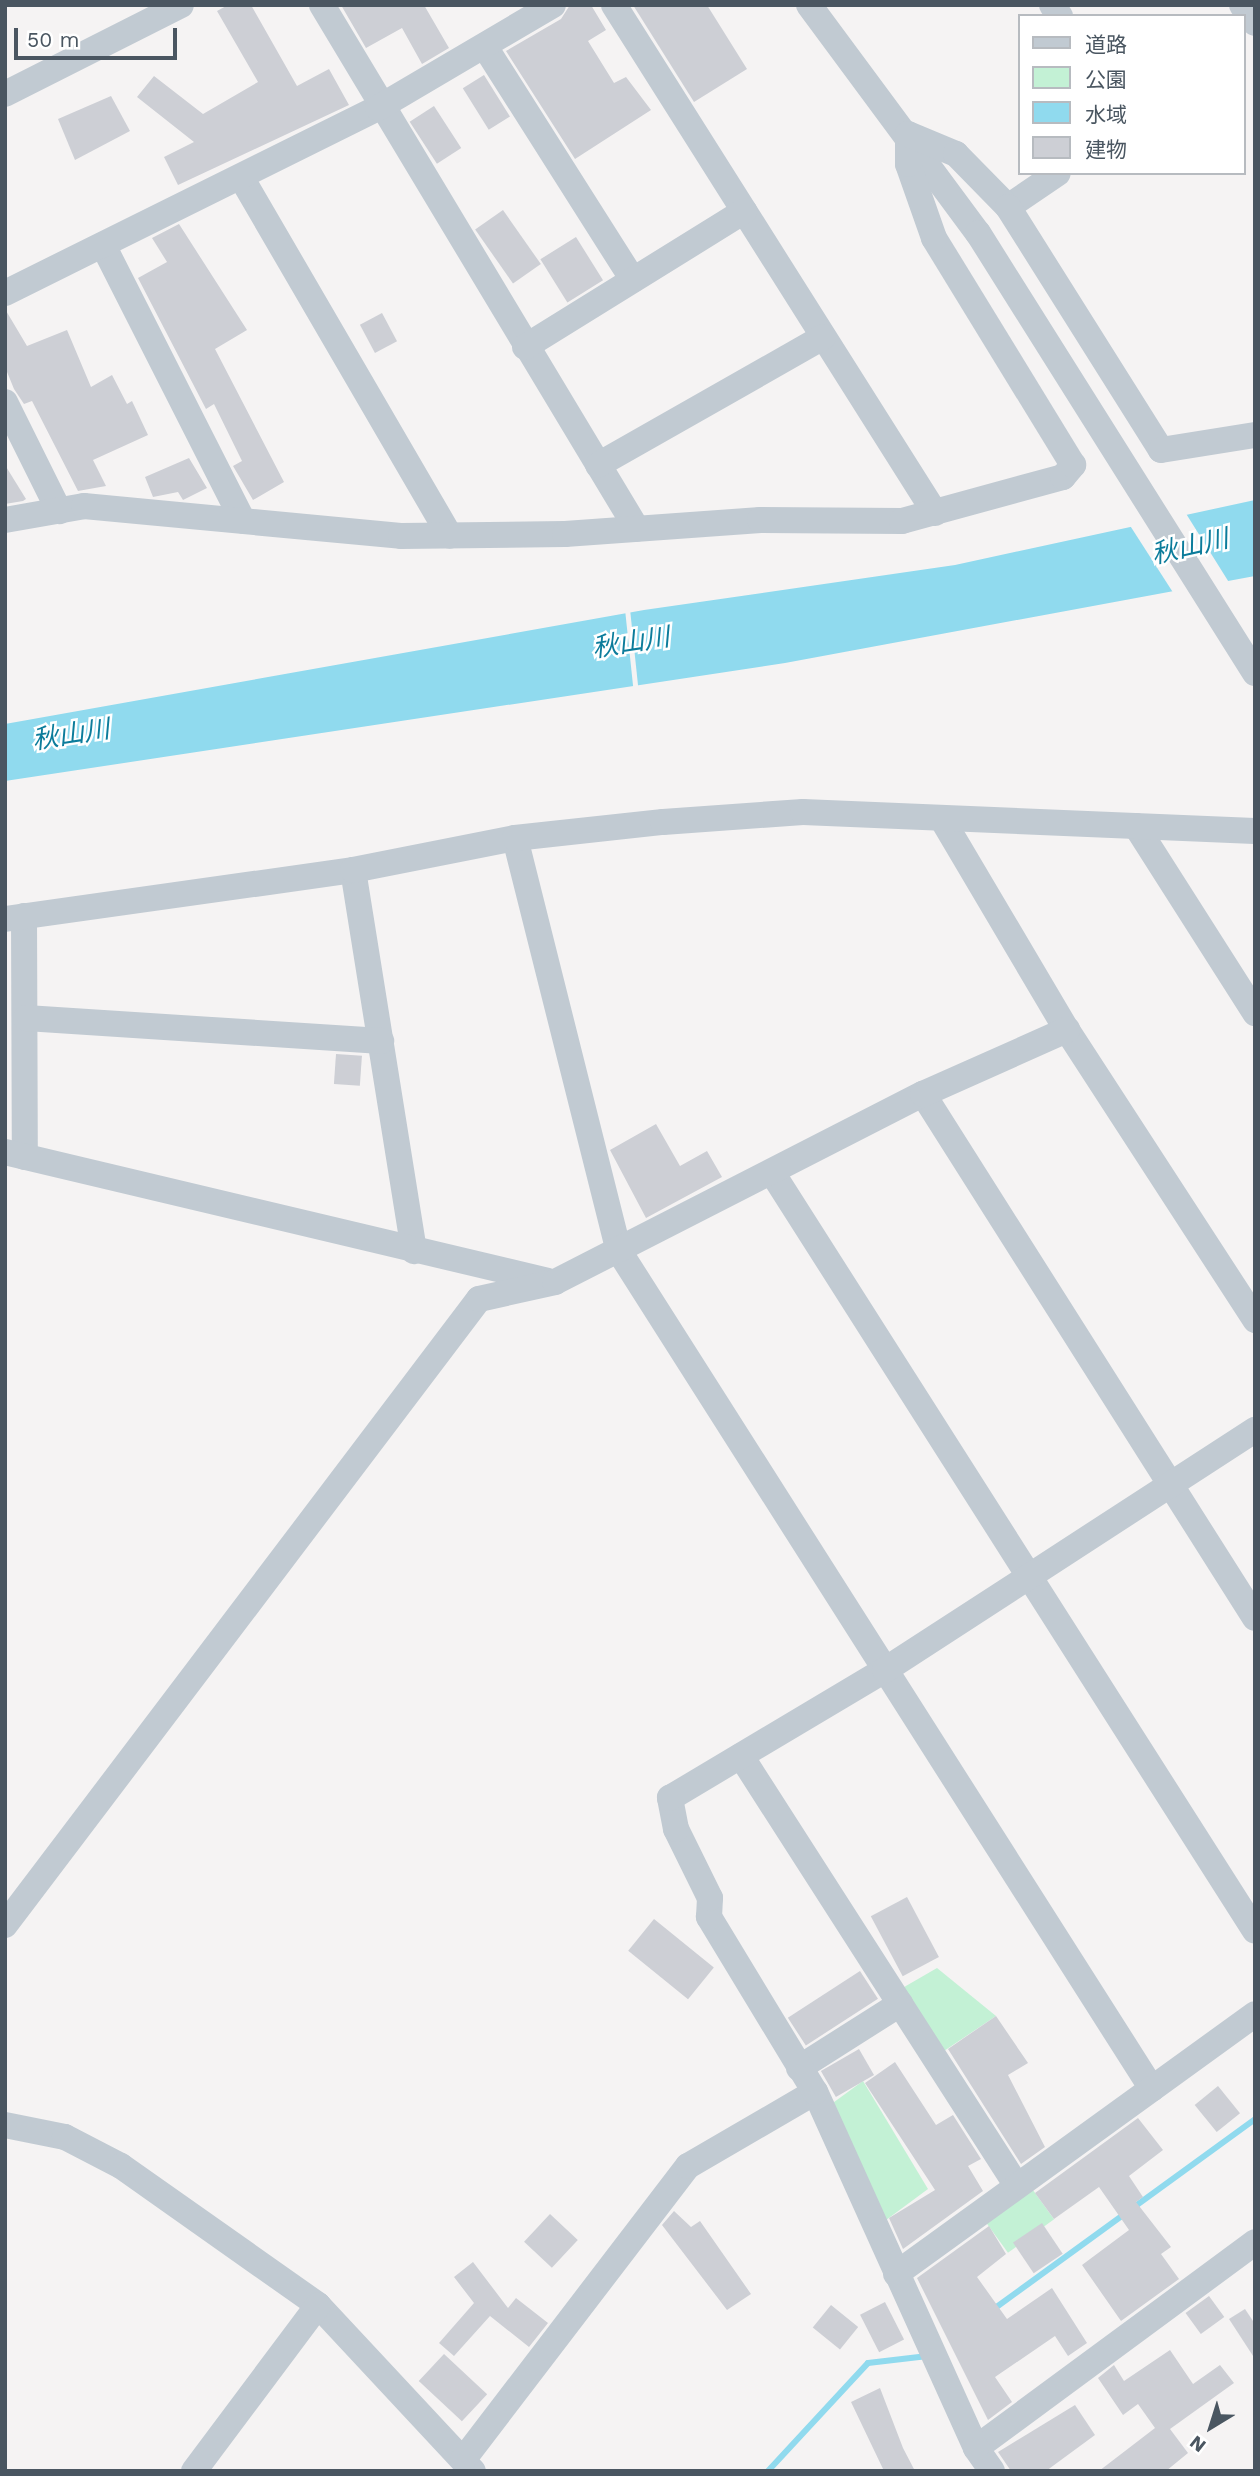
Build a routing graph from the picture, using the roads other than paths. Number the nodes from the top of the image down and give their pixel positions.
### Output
1 (181, 5) edge
2 (322, 5) edge
3 (553, 5) edge
4 (614, 5) edge
5 (809, 5) edge
6 (1242, 5) edge
7 (1255, 23) edge
8 (487, 50) junction
9 (5, 94) edge
10 (378, 108) junction
11 (908, 134) junction
12 (1055, 175) edge
13 (242, 177) junction
14 (1008, 207) junction
15 (744, 211) junction
16 (103, 245) junction
17 (633, 280) junction
18 (5, 293) edge
19 (824, 337) junction
20 (525, 347) junction
21 (5, 402) edge
22 (1255, 435) edge
23 (598, 465) junction
24 (59, 510) junction
25 (935, 513) junction
26 (5, 520) edge
27 (243, 521) junction
28 (637, 529) junction
29 (450, 536) junction
30 (1255, 673) edge
31 (942, 819) junction
32 (1136, 826) junction
33 (1255, 831) edge
34 (514, 838) junction
35 (353, 870) junction
36 (15, 917) edge
37 (1255, 1013) edge
38 (26, 1018) junction
39 (1068, 1030) junction
40 (381, 1041) junction
41 (923, 1094) junction
42 (15, 1155) edge
43 (773, 1174) junction
44 (414, 1251) junction
45 (619, 1251) junction
46 (555, 1282) junction
47 (1255, 1320) edge
48 (1255, 1430) edge
49 (1169, 1484) junction
50 (1027, 1578) junction
51 (1255, 1618) edge
52 (885, 1670) junction
53 (741, 1756) junction
54 (5, 1925) edge
55 (1255, 1931) edge
56 (900, 2004) junction
57 (1255, 2014) edge
58 (799, 2068) junction
59 (1152, 2089) junction
60 (815, 2092) junction
61 (5, 2125) edge
62 (1017, 2186) junction
63 (1255, 2242) edge
64 (896, 2274) junction
65 (318, 2305) junction
66 (976, 2448) junction
67 (468, 2466) edge
68 (194, 2471) edge
69 (992, 2471) edge

1 - 9 street
2 - 10 street
3 - 8 street
4 - 15 street
5 - 11 street
6 - 7 street
8 - 10 street
8 - 17 street
10 - 13 street
10 - 20 street
11 - 14 street
11 - 25 street
11 - 30 street
12 - 14 street
13 - 16 street
13 - 29 street
14 - 22 street
15 - 17 street
15 - 19 street
16 - 18 street
16 - 27 street
17 - 20 street
19 - 23 street
19 - 25 street
20 - 23 street
21 - 24 street
23 - 28 street
24 - 26 street
24 - 27 street
25 - 28 street
27 - 29 street
28 - 29 street
31 - 32 street
31 - 34 street
31 - 39 street
32 - 33 street
32 - 37 street
34 - 35 street
34 - 45 street
35 - 36 street
35 - 40 street
36 - 38 street
38 - 40 street
38 - 42 street
39 - 41 street
39 - 47 street
40 - 44 street
41 - 43 street
41 - 49 street
42 - 44 street
43 - 45 street
43 - 50 street
44 - 46 street
45 - 46 street
45 - 52 street
46 - 54 street
48 - 49 street
49 - 50 street
49 - 51 street
50 - 52 street
50 - 55 street
52 - 53 street
52 - 59 street
53 - 56 street
53 - 58 street
56 - 58 street
56 - 62 street
57 - 59 street
58 - 60 street
59 - 62 street
60 - 64 street
60 - 67 street
61 - 65 street
62 - 64 street
63 - 66 street
64 - 66 street
65 - 67 street
65 - 68 street
66 - 69 street

